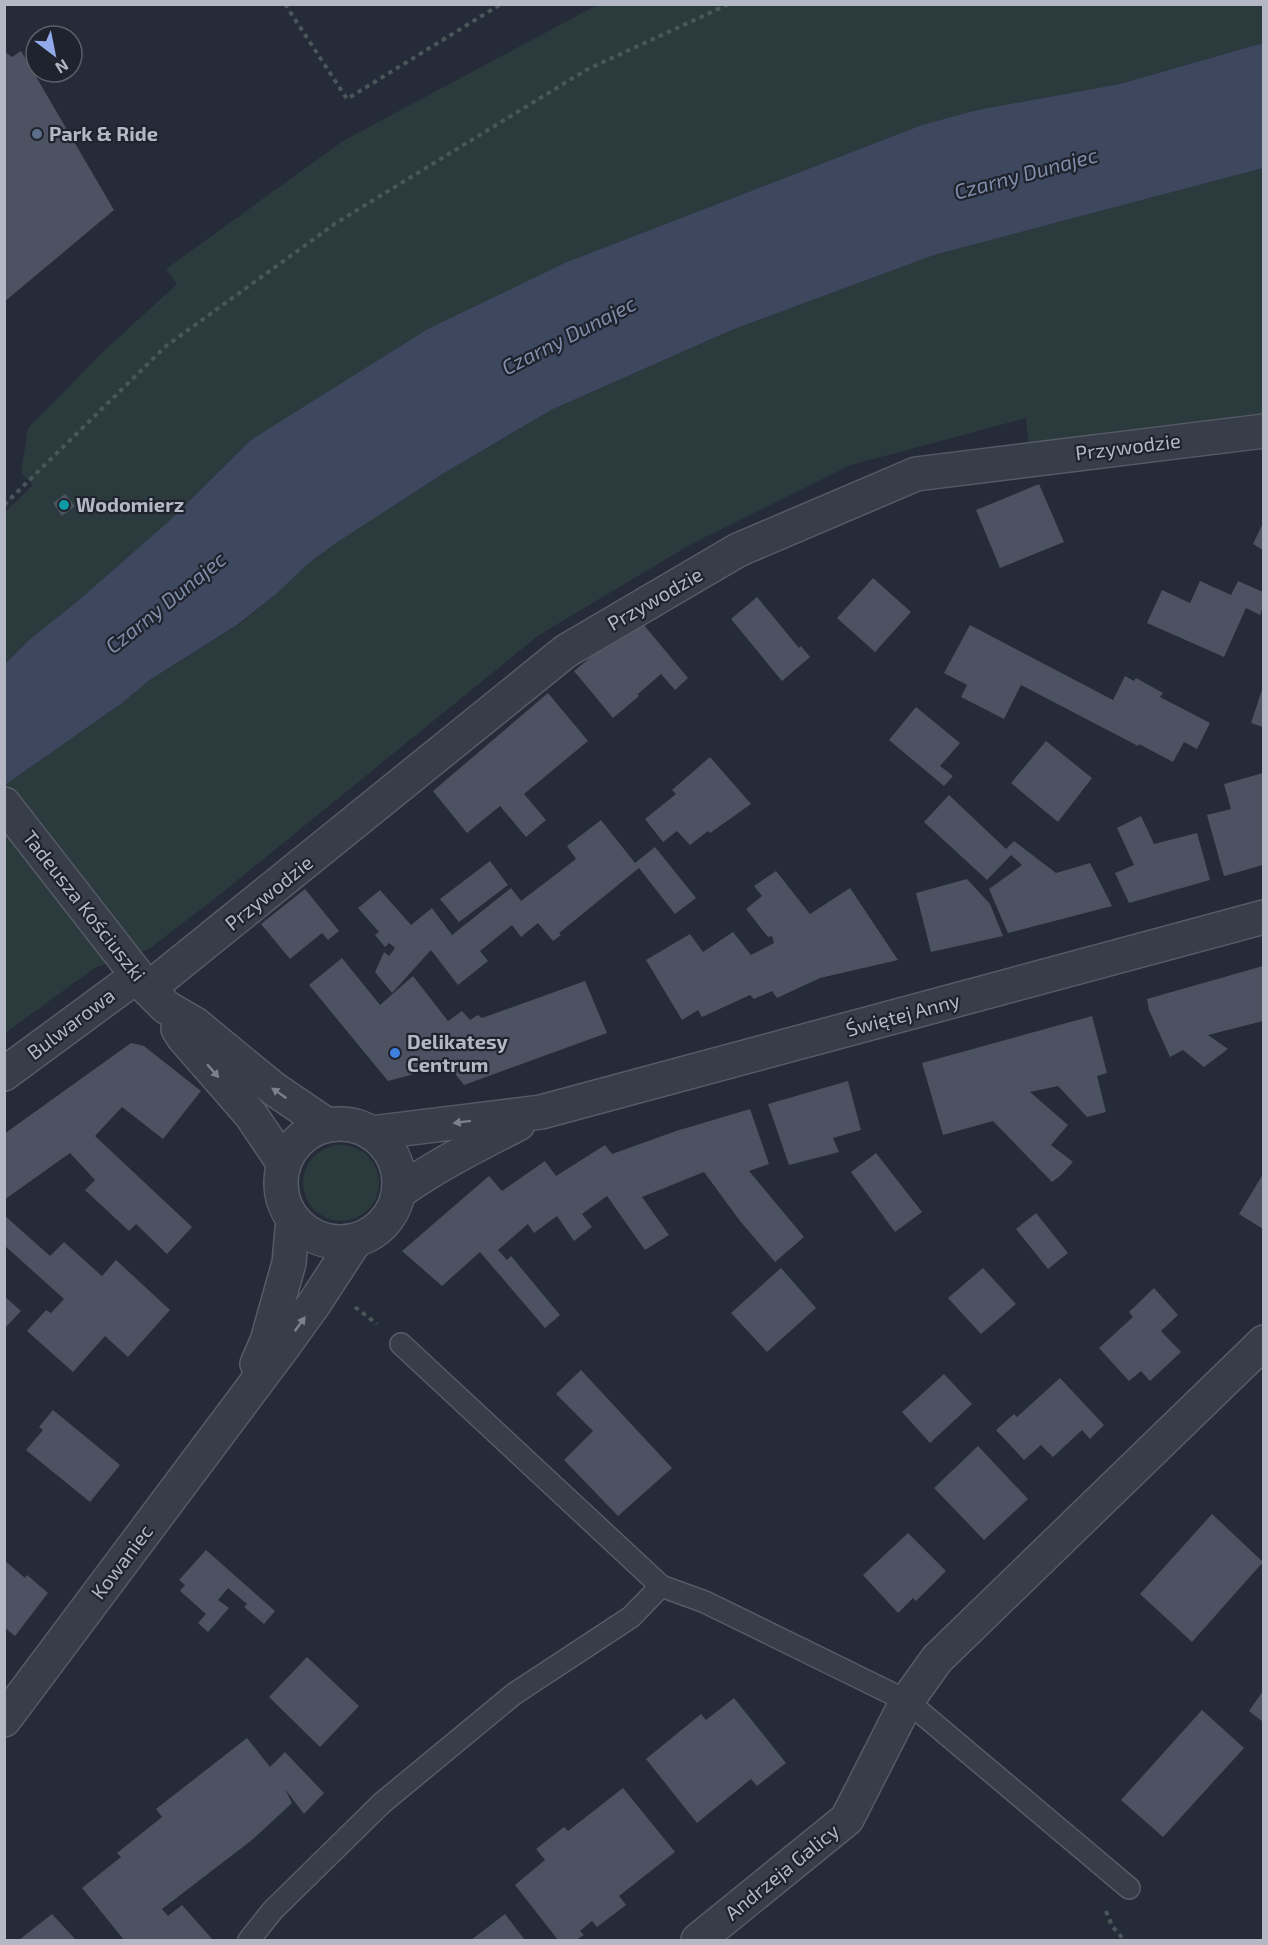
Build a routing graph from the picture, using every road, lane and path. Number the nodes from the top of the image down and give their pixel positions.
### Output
1 (285, 4) edge
2 (501, 4) edge
3 (729, 4) edge
4 (1263, 431) edge
5 (4, 505) edge
6 (4, 804) edge
7 (1263, 918) edge
8 (145, 985) junction
9 (4, 1074) edge
10 (541, 1112) junction
11 (327, 1125) junction
12 (371, 1133) junction
13 (284, 1164) junction
14 (399, 1192) junction
15 (292, 1219) junction
16 (354, 1241) junction
17 (352, 1304) dead end
18 (1263, 1342) edge
19 (401, 1344) joint
20 (240, 1404) junction
21 (661, 1586) junction
22 (907, 1701) junction
23 (4, 1720) edge
24 (1129, 1888) dead end
25 (249, 1941) edge
26 (698, 1941) edge

1 - 2 path
3 - 5 path
4 - 8 street, Przywodzie
6 - 8 street, Tadeusza Kościuszki
7 - 10 street, Świętej Anny
8 - 9 street, Bulwarowa
11 -> 8 street, Tadeusza Kościuszki
8 -> 13 street, Tadeusza Kościuszki
10 -> 12 street, Świętej Anny
10 - 14 street, Świętej Anny
11 - 12 street
11 - 13 street
12 - 14 street
13 - 15 street
14 - 16 street
15 - 16 street
15 - 20 street, Kowaniec
20 -> 16 street, Kowaniec
17 - 19 path
18 - 22 street, Andrzeja Galicy
19 - 21 lane
20 - 23 street, Kowaniec
21 - 22 lane
21 - 25 lane
22 - 24 lane
22 - 26 street, Andrzeja Galicy

